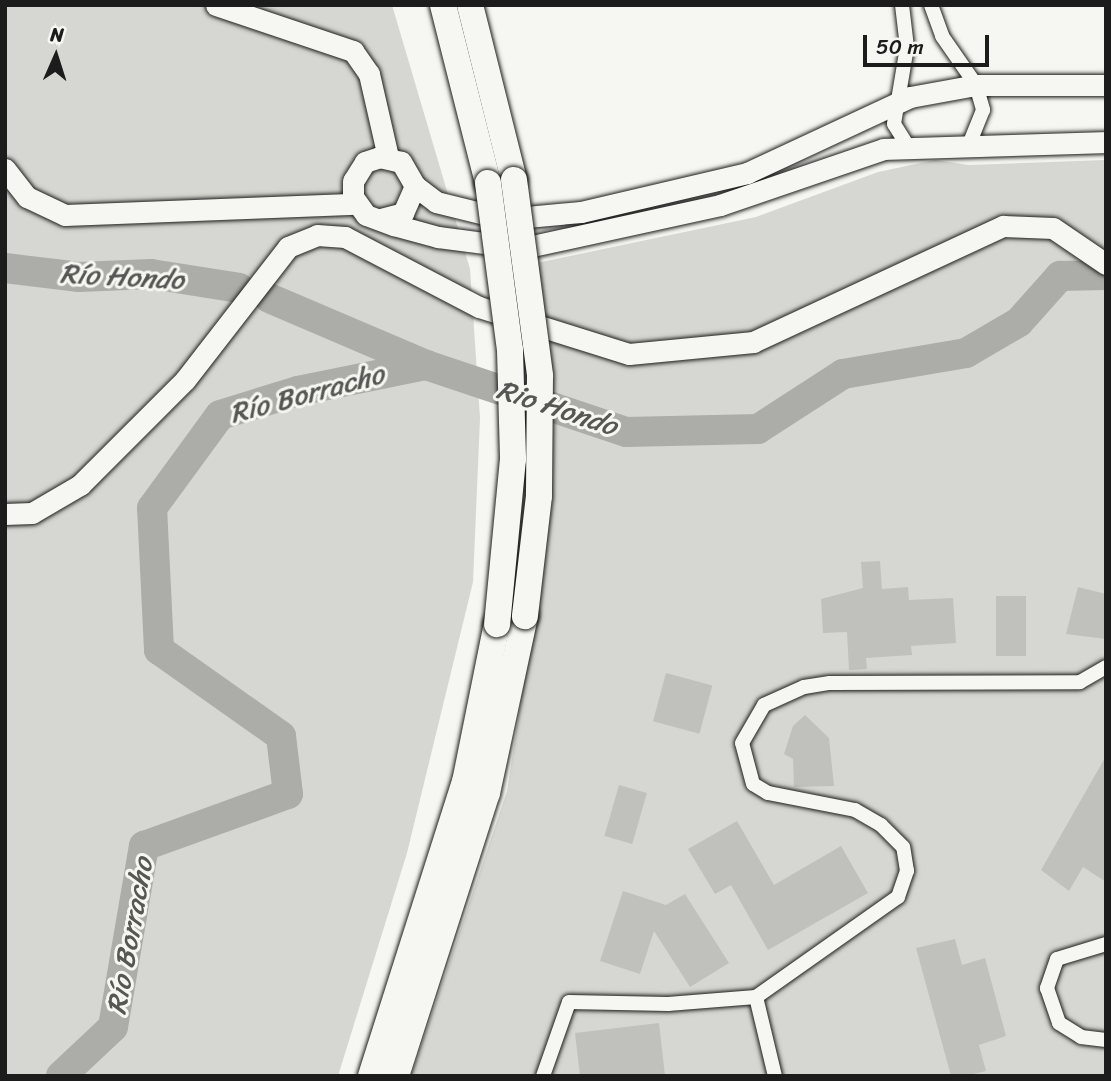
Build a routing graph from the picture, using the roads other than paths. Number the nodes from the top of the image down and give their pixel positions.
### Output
1 (216, 5) edge
2 (443, 5) edge
3 (470, 5) edge
4 (902, 5) edge
5 (931, 5) edge
6 (976, 85) junction
7 (1106, 85) edge
8 (897, 106) junction
9 (1106, 142) edge
10 (969, 144) junction
11 (908, 145) junction
12 (388, 157) junction
13 (5, 169) edge
14 (415, 186) junction
15 (356, 204) junction
16 (381, 219) junction
17 (1102, 260) edge
18 (5, 514) edge
19 (1106, 667) edge
20 (1106, 944) edge
21 (756, 997) junction
22 (1106, 1040) edge
23 (371, 1076) edge
24 (396, 1076) edge
25 (543, 1076) edge
26 (775, 1076) edge

1 - 12 main road
2 - 23 highway, bridge
3 - 24 highway, bridge
4 - 8 street
5 - 6 street
6 - 7 main road
6 - 8 main road
6 - 10 street
8 - 11 street
8 - 14 main road
9 - 10 main road
10 - 11 main road
11 - 16 main road
12 - 14 main road
12 - 15 main road
13 - 15 main road
14 - 16 main road
15 - 16 main road
17 - 18 main road
19 - 21 street
20 - 22 street
21 - 25 street
21 - 26 street

